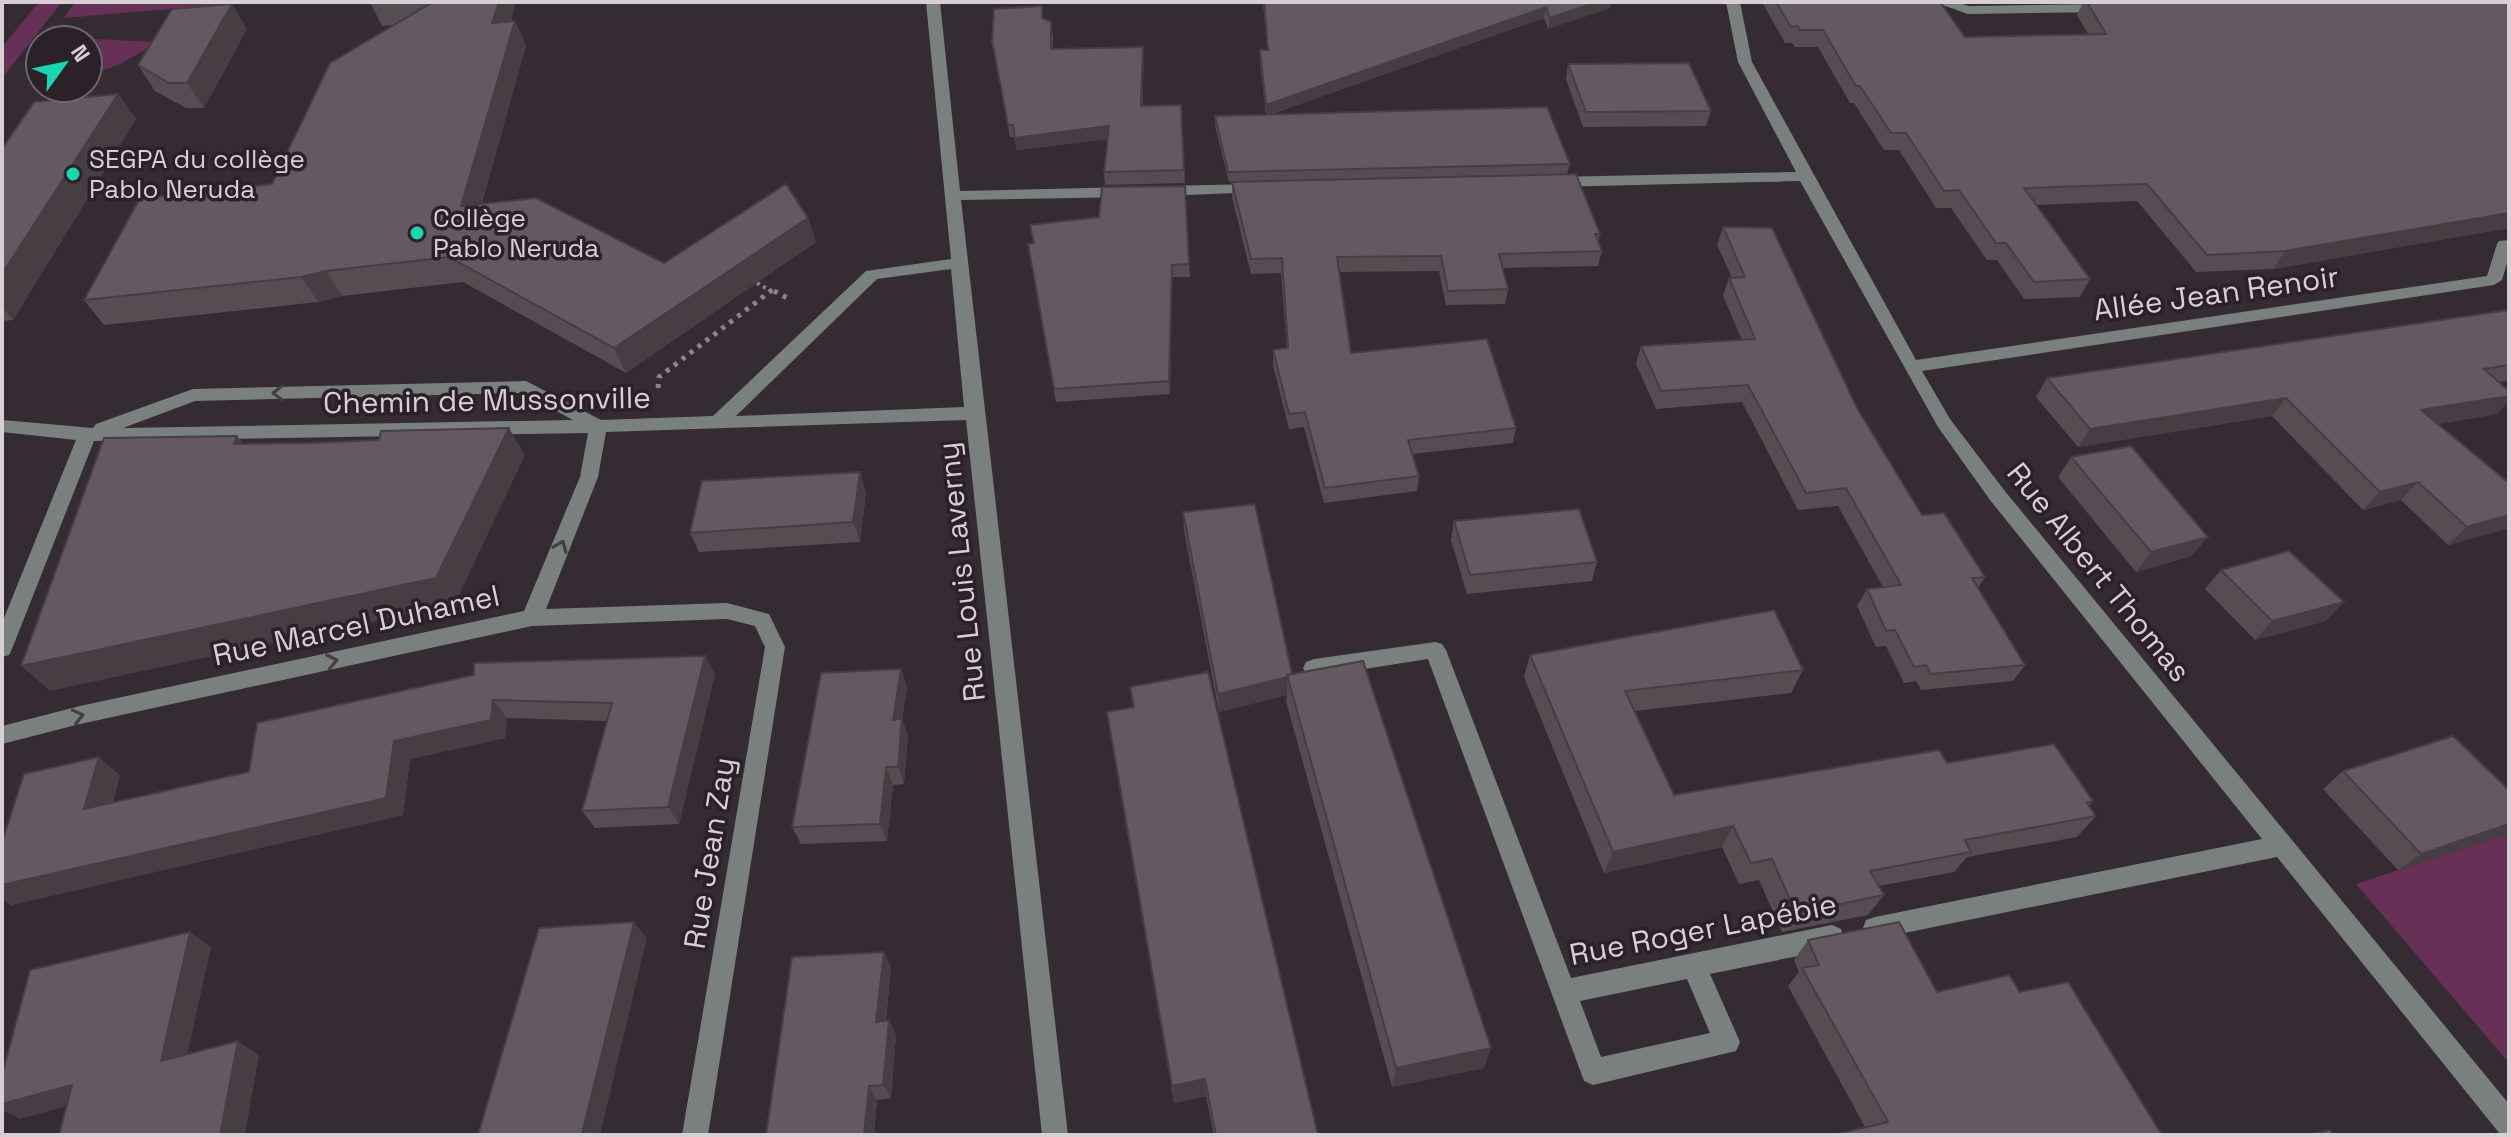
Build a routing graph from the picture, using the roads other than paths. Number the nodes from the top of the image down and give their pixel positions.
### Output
1 (933, 2) edge
2 (1733, 2) edge
3 (1941, 2) edge
4 (2117, 8) edge
5 (1805, 176) junction
6 (1530, 182) edge
7 (1276, 188) edge
8 (953, 196) junction
9 (2505, 244) dead end
10 (959, 263) junction
11 (1911, 367) junction
12 (974, 413) junction
13 (717, 423) junction
14 (2, 426) edge
15 (598, 426) junction
16 (87, 435) junction
17 (727, 611) joint
18 (532, 618) junction
19 (2, 649) edge
20 (1314, 668) edge
21 (2, 735) edge
22 (2283, 845) junction
23 (1693, 965) junction
24 (1564, 992) junction
25 (2509, 1125) edge
26 (695, 1135) edge
27 (1055, 1135) edge

1 - 8 street, Rue Louis Laverny
2 - 5 street, Rue Albert Thomas
3 - 4 street
5 - 6 street
5 - 11 street, Rue Albert Thomas
7 - 8 street
8 - 10 street, Rue Louis Laverny
9 - 11 street, Allée Jean Renoir
10 - 12 street, Rue Louis Laverny
10 - 13 street
11 - 22 street, Rue Albert Thomas
12 - 13 street, Chemin de Mussonville
12 - 27 street, Rue Louis Laverny
13 - 15 street, Chemin de Mussonville
14 - 16 street, Chemin de Mussonville
15 - 16 street, Chemin de Mussonville
15 -> 16 street
18 -> 15 street
16 - 19 street
17 - 18 street, Rue Marcel Duhamel
17 - 26 street, Rue Jean Zay
21 -> 18 street, Rue Marcel Duhamel
20 - 24 street, Rue Roger Lapébie
22 - 23 street, Rue Roger Lapébie
22 - 25 street, Rue Albert Thomas
23 - 24 street, Rue Roger Lapébie
23 - 24 street

